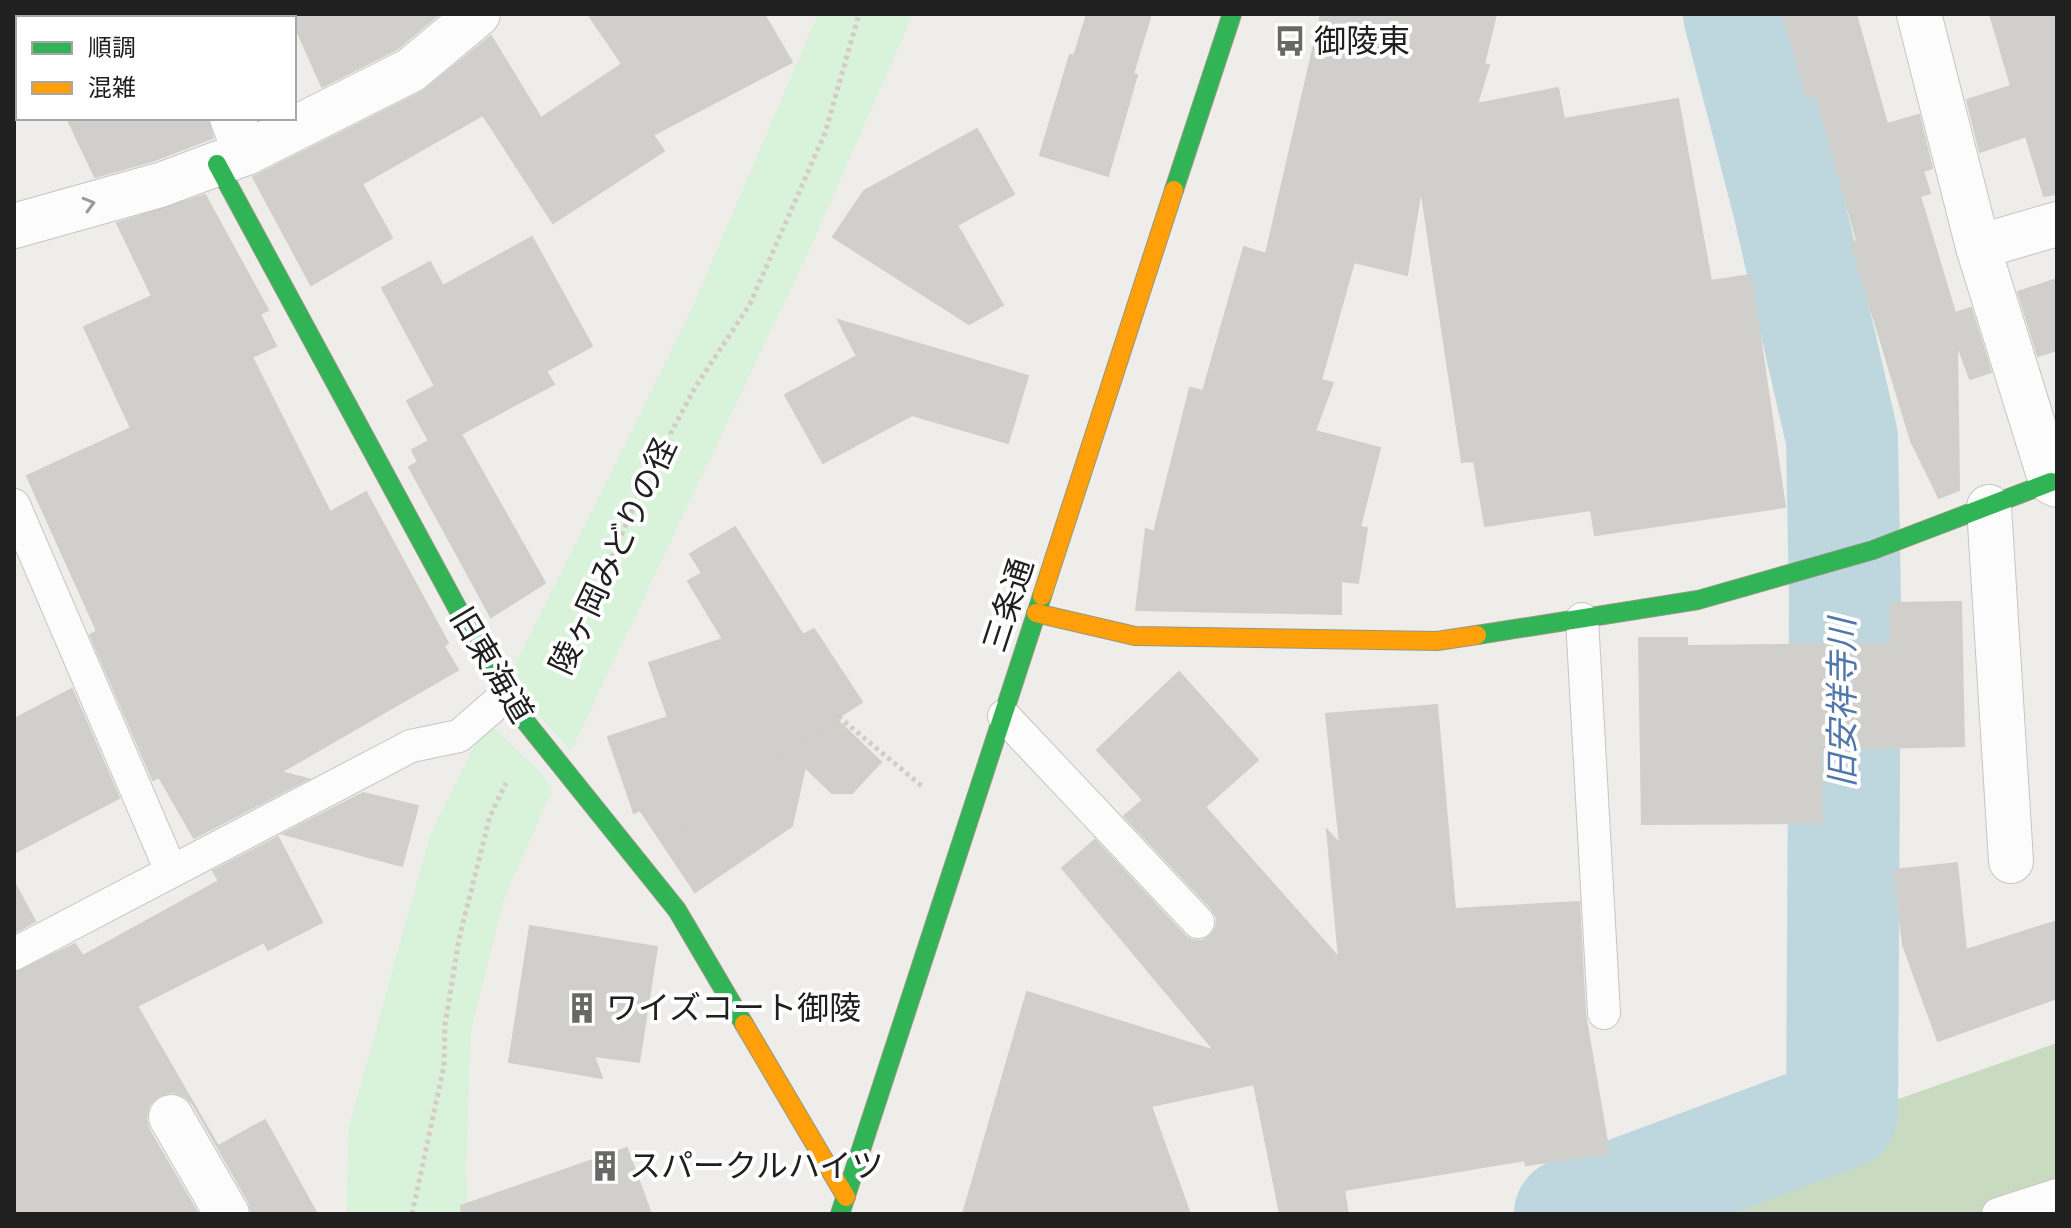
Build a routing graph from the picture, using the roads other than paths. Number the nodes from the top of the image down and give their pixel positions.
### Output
1 (478, 14) edge
2 (1232, 14) edge
3 (1919, 14) edge
4 (296, 118) edge
5 (291, 120) edge
6 (231, 145) edge
7 (18, 212) edge
8 (2057, 224) edge
9 (1978, 247) junction
10 (2054, 484) edge
11 (14, 505) edge
12 (1989, 507) junction
13 (1036, 613) junction
14 (1582, 619) junction
15 (505, 696) junction
16 (1004, 716) junction
17 (2011, 861) dead end
18 (171, 871) junction
19 (1198, 922) dead end
20 (14, 954) edge
21 (1604, 1013) dead end
22 (171, 1117) dead end
23 (2057, 1195) edge
24 (843, 1205) edge
25 (227, 1214) edge
26 (1998, 1214) edge

1 - 4 street
2 - 13 street, 三条通
3 - 9 street
5 - 6 street
7 -> 6 street
6 - 15 street, 旧東海道
8 - 9 street
9 - 10 street
10 - 12 street
11 - 18 lane
12 - 14 street
12 - 17 street
13 - 14 street
13 - 16 street, 三条通
14 - 21 lane
15 - 18 lane
15 - 24 street, 旧東海道
16 - 19 lane
16 - 24 street, 三条通
18 - 20 lane
22 - 25 street
23 - 26 lane

